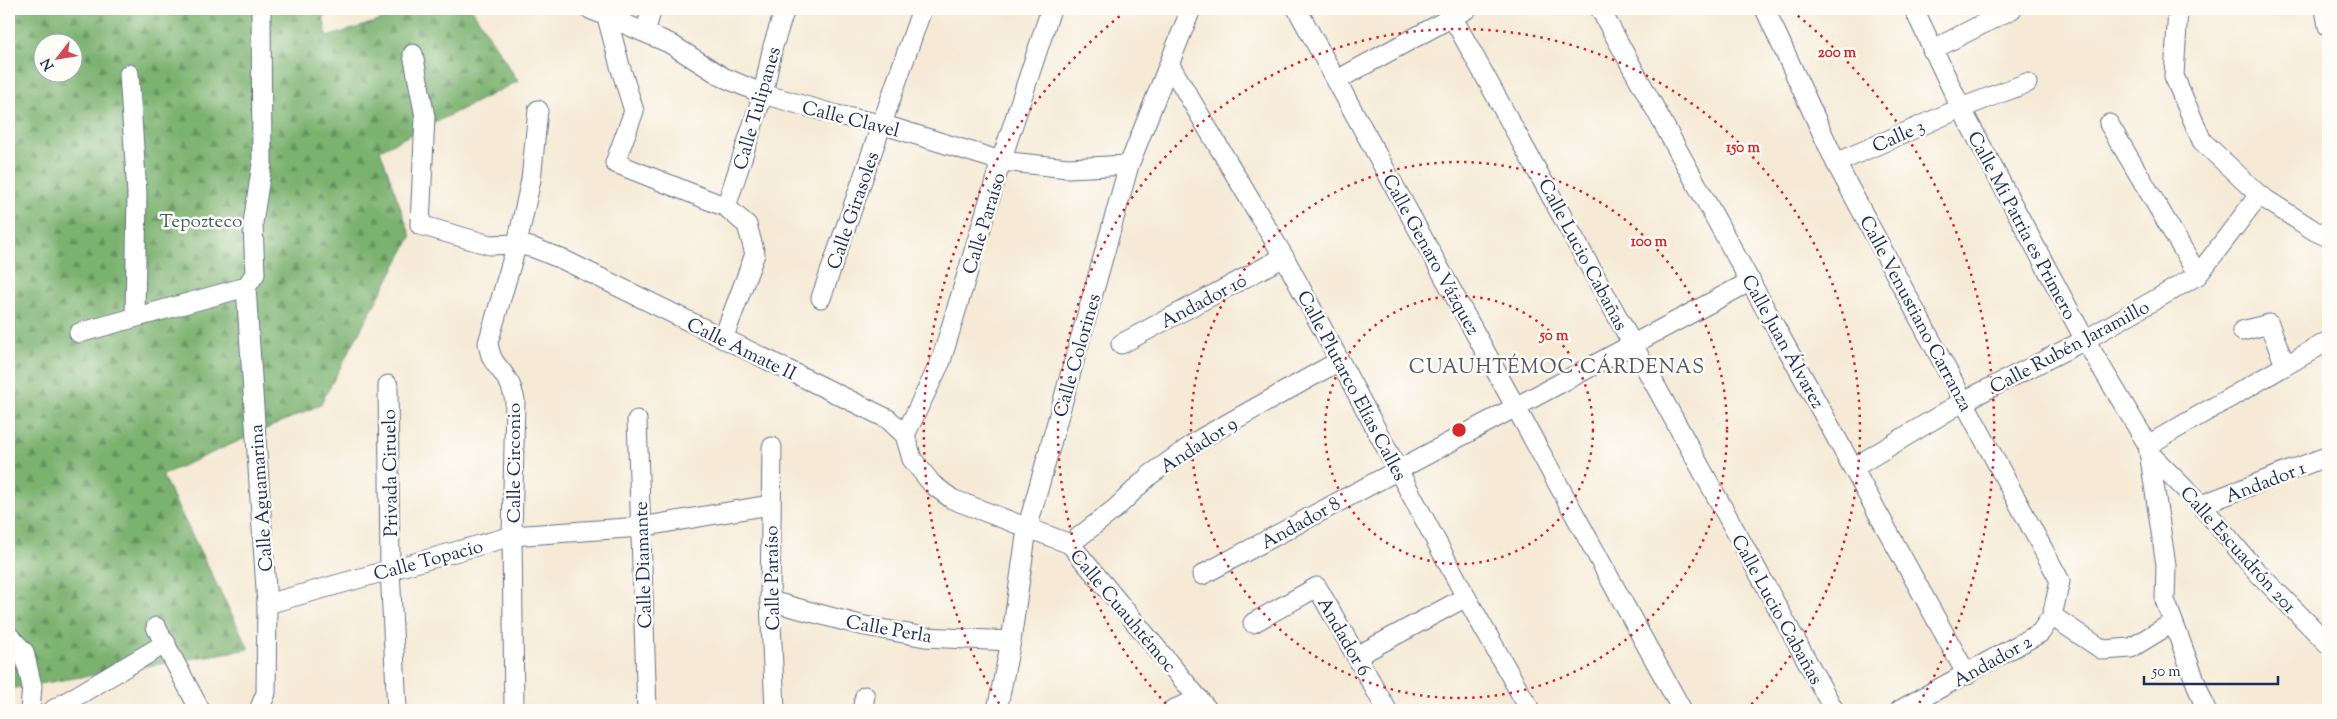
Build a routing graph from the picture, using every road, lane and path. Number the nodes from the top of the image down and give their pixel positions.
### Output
1 (261, 9) edge
2 (590, 9) edge
3 (652, 9) edge
4 (786, 9) edge
5 (922, 9) edge
6 (1052, 9) edge
7 (1191, 9) edge
8 (1297, 9) edge
9 (1600, 9) edge
10 (1765, 9) edge
11 (1914, 9) edge
12 (2012, 9) edge
13 (2178, 9) edge
14 (2325, 9) edge
15 (1456, 11) edge
16 (608, 17) junction
17 (2328, 26) edge
18 (645, 32) junction
19 (1932, 50) junction
20 (413, 54) dead end
21 (1170, 64) junction
22 (129, 74) dead end
23 (1337, 80) junction
24 (2027, 83) dead end
25 (762, 94) junction
26 (1961, 108) junction
27 (538, 110) dead end
28 (881, 124) junction
29 (2109, 124) dead end
30 (1001, 161) junction
31 (1836, 162) junction
32 (1129, 164) junction
33 (2259, 195) junction
34 (726, 207) junction
35 (2328, 237) edge
36 (517, 244) junction
37 (1284, 256) junction
38 (2198, 275) junction
39 (1751, 281) junction
40 (246, 287) junction
41 (821, 298) dead end
42 (135, 317) junction
43 (2242, 331) dead end
44 (80, 333) dead end
45 (723, 339) junction
46 (2085, 340) junction
47 (2328, 341) edge
48 (1121, 344) dead end
49 (1632, 344) junction
50 (1339, 361) junction
51 (2285, 365) junction
52 (388, 385) dead end
53 (1964, 401) junction
54 (1516, 406) junction
55 (637, 420) dead end
56 (905, 435) junction
57 (772, 447) dead end
58 (2149, 449) junction
59 (2328, 456) edge
60 (1398, 468) junction
61 (1853, 468) junction
62 (769, 505) junction
63 (2202, 505) junction
64 (641, 527) junction
65 (1027, 529) junction
66 (512, 536) junction
67 (1070, 544) junction
68 (390, 568) junction
69 (1202, 575) dead end
70 (1466, 597) junction
71 (770, 601) junction
72 (267, 604) junction
73 (2052, 616) junction
74 (1253, 623) dead end
75 (2172, 623) junction
76 (156, 627) dead end
77 (9, 636) edge
78 (1011, 641) junction
79 (166, 643) junction
80 (2328, 644) edge
81 (1357, 656) junction
82 (1967, 674) junction
83 (1203, 705) edge
84 (260, 709) edge
85 (1679, 709) edge
86 (30, 710) edge
87 (53, 710) edge
88 (200, 710) edge
89 (397, 710) edge
90 (514, 710) edge
91 (647, 710) edge
92 (775, 710) edge
93 (997, 710) edge
94 (1172, 710) edge
95 (1387, 710) edge
96 (1530, 710) edge
97 (1834, 710) edge
98 (1900, 710) edge
99 (2206, 710) edge

1 - 40 street
2 - 16 street, Calle Clavel
3 - 18 street
4 - 25 street, Calle Tulipanes
5 - 28 street, Calle Girasoles
6 - 30 street, Calle Paraíso
7 - 21 street, Calle Colorines
8 - 23 street, Calle Genaro Vázquez
9 - 39 street, Calle Juan Álvarez
10 - 31 street, Calle Venustiano Carranza
11 - 19 street, Calle Mi Patria es Primero
12 - 19 street
13 - 33 street
14 - 17 street
15 - 23 street
15 - 49 street, Calle Lucio Cabañas
16 - 18 street, Calle Clavel
16 - 34 street
18 - 25 street, Calle Clavel
19 - 26 street, Calle Mi Patria es Primero
20 - 36 street, Calle Amate II
21 - 32 street, Calle Colorines
21 - 37 street, Calle Plutarco Elías Calles
22 - 42 street
23 - 54 street, Calle Genaro Vázquez
24 - 26 street, Calle 3
25 - 28 street, Calle Clavel
25 - 34 street, Calle Tulipanes
26 - 31 street, Calle 3
26 - 46 street, Calle Mi Patria es Primero
27 - 36 street, Calle Circonio
28 - 30 street, Calle Clavel
28 - 41 street, Calle Girasoles
29 - 38 street
30 - 32 street, Calle Clavel
30 - 56 street, Calle Paraíso
31 - 53 street, Calle Venustiano Carranza
32 - 65 street, Calle Colorines
33 - 35 street
33 - 38 street, Calle Rubén Jaramillo
34 - 45 street
36 - 45 street, Calle Amate II
36 - 66 street, Calle Circonio
37 - 48 street, Andador 10
37 - 50 street, Calle Plutarco Elías Calles
38 - 46 street, Calle Rubén Jaramillo
39 - 49 street, Andador 8
39 - 61 street, Calle Juan Álvarez
40 - 42 street
40 - 72 street, Calle Aguamarina
42 - 44 street
43 - 51 street
45 - 56 street, Calle Amate II
46 - 53 street, Calle Rubén Jaramillo
46 - 58 street, Calle Mi Patria es Primero
47 - 51 street
49 - 54 street, Andador 8
49 - 97 street, Calle Lucio Cabañas
50 - 60 street, Calle Plutarco Elías Calles
50 - 67 street, Andador 9
51 - 58 street
52 - 68 street, Privada Ciruelo
53 - 61 street, Calle Rubén Jaramillo
53 - 73 street, Calle Venustiano Carranza
54 - 60 street, Andador 8
54 - 85 street, Calle Genaro Vázquez
55 - 64 street, Calle Diamante
56 - 65 street
57 - 62 street, Calle Paraíso
58 - 63 street, Calle Escuadrón 201
58 - 75 street
59 - 63 street, Andador 1
60 - 69 street, Andador 8
60 - 70 street, Calle Plutarco Elías Calles
61 - 82 street, Calle Juan Álvarez
62 - 64 street, Calle Topacio
62 - 71 street, Calle Paraíso
63 - 80 street, Calle Escuadrón 201
64 - 66 street, Calle Topacio
64 - 91 street, Calle Diamante
65 - 67 street, Calle Cuauhtémoc
65 - 78 street, Calle Colorines
66 - 68 street, Calle Topacio
66 - 90 street, Calle Circonio
67 - 83 street, Calle Cuauhtémoc
68 - 72 street, Calle Topacio
68 - 89 street, Privada Ciruelo
70 - 81 street
70 - 96 street, Calle Plutarco Elías Calles
71 - 78 street, Calle Perla
71 - 92 street, Calle Paraíso
72 - 84 street, Calle Aguamarina
73 - 75 street
73 - 82 street, Andador 2
74 - 81 street, Andador 6
75 - 99 street
76 - 79 street
77 - 86 street
78 - 93 street, Calle Colorines
79 - 87 street
79 - 88 street
81 - 95 street, Andador 6
82 - 98 street, Andador 2
83 - 94 street

